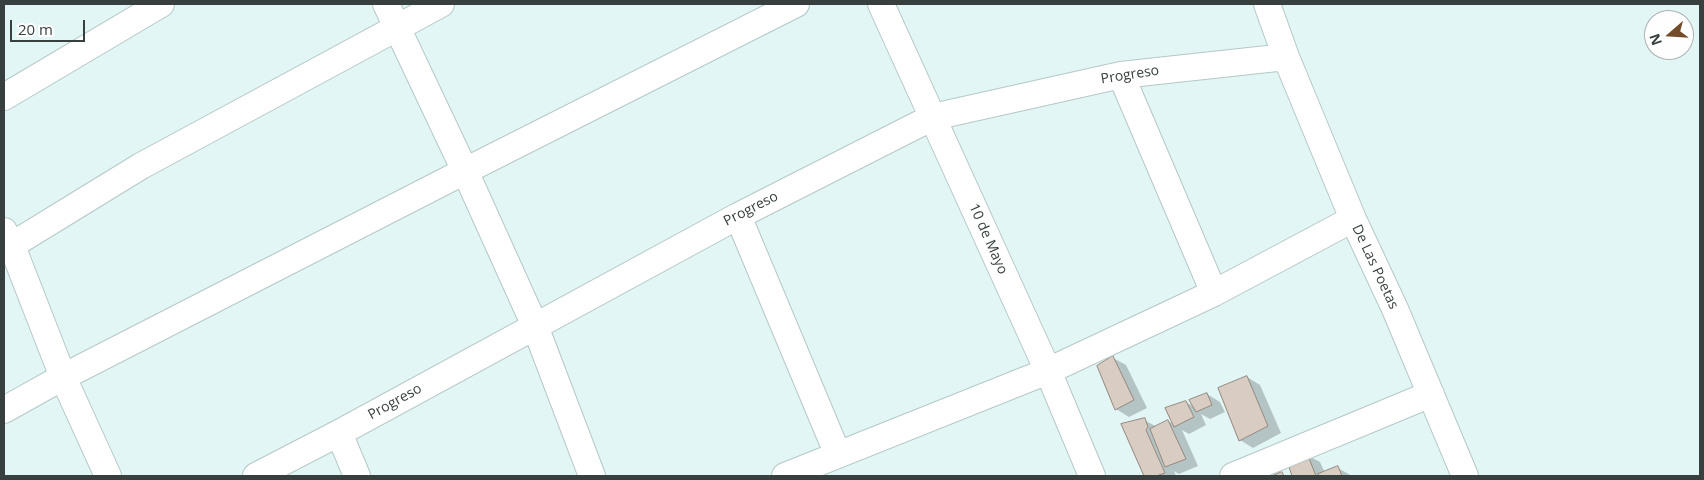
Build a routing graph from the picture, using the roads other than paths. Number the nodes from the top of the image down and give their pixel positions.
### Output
1 (161, 4) edge
2 (386, 4) edge
3 (440, 4) edge
4 (796, 4) edge
5 (881, 4) edge
6 (1267, 4) edge
7 (398, 27) junction
8 (1286, 57) junction
9 (1121, 75) junction
10 (4, 97) edge
11 (933, 117) junction
12 (465, 171) junction
13 (738, 216) junction
14 (1353, 219) junction
15 (6, 242) edge
16 (1214, 293) junction
17 (535, 326) junction
18 (1048, 371) junction
19 (63, 377) junction
20 (1431, 394) junction
21 (4, 410) edge
22 (339, 433) junction
23 (838, 455) junction
24 (108, 476) edge
25 (256, 476) edge
26 (356, 476) edge
27 (592, 476) edge
28 (785, 476) edge
29 (1092, 476) edge
30 (1233, 476) edge
31 (1464, 476) edge

1 - 10 street
2 - 7 street
3 - 7 street
4 - 12 street
5 - 11 street, 10 de Mayo
6 - 8 street, De Las Poetas
7 - 12 street
7 - 15 street
8 - 9 street, Progreso
8 - 14 street, De Las Poetas
9 - 11 street, Progreso
9 - 16 street
11 - 13 street, Progreso
11 - 18 street, 10 de Mayo
12 - 17 street
12 - 19 street
13 - 17 street, Progreso
13 - 23 street
14 - 16 street
14 - 20 street, De Las Poetas
15 - 19 street
16 - 18 street
17 - 22 street, Progreso
17 - 27 street
18 - 23 street
18 - 29 street, 10 de Mayo
19 - 21 street
19 - 24 street
20 - 30 street
20 - 31 street, De Las Poetas
22 - 25 street, Progreso
22 - 26 street
23 - 28 street

